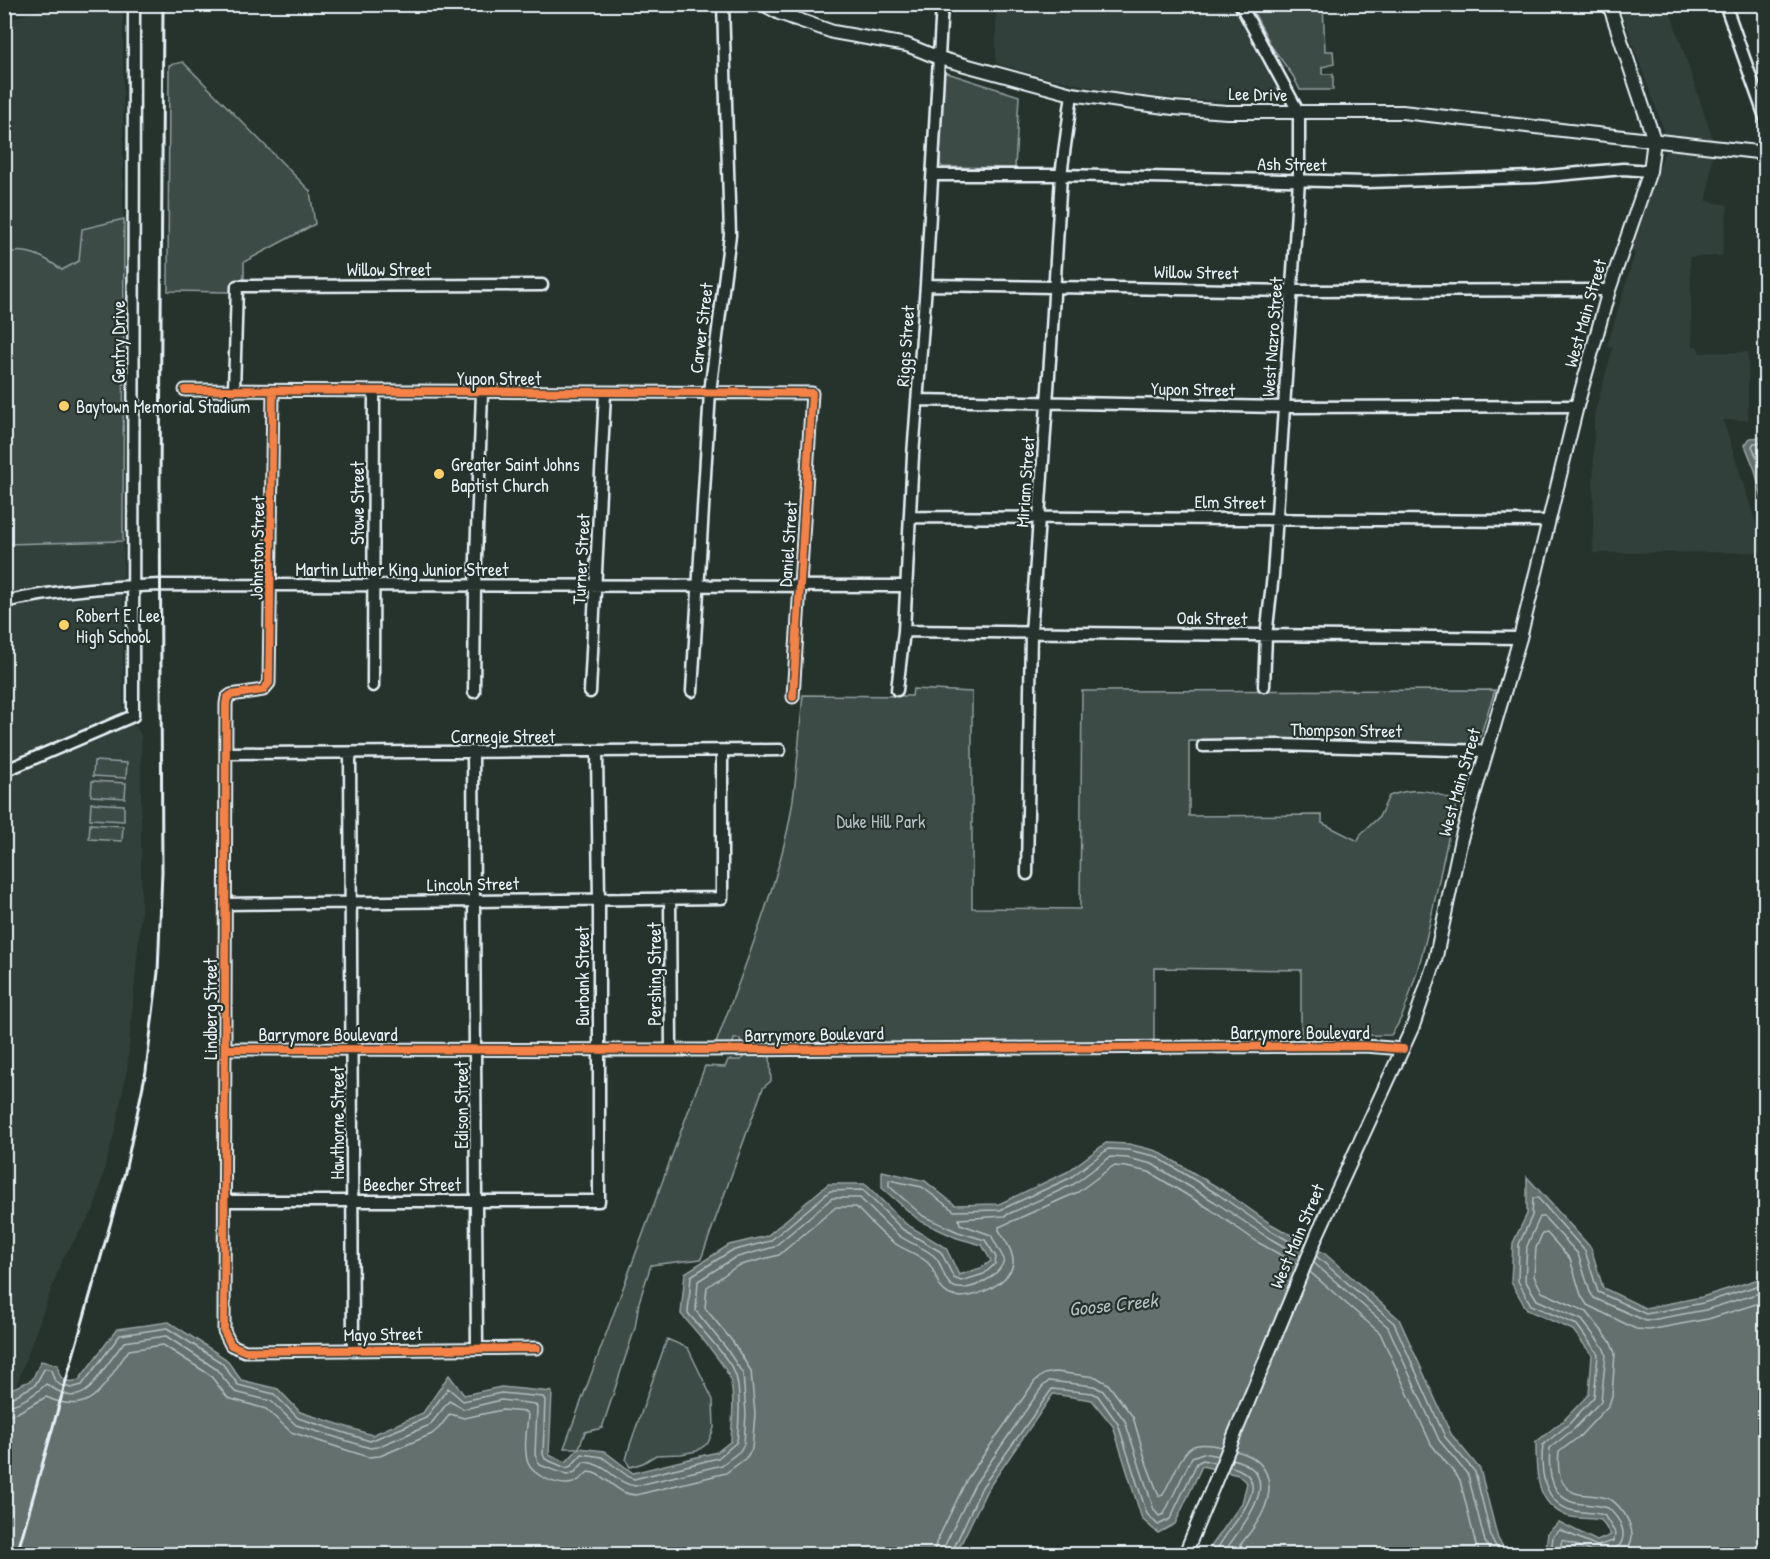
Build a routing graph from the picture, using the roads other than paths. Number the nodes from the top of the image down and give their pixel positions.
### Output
1 (134, 4) edge
2 (723, 4) edge
3 (763, 4) edge
4 (792, 4) edge
5 (942, 4) edge
6 (1240, 4) edge
7 (1609, 4) edge
8 (1725, 4) edge
9 (793, 19) junction
10 (939, 58) junction
11 (1072, 94) junction
12 (1299, 113) junction
13 (1766, 120) edge
14 (1654, 140) junction
15 (1766, 153) edge
16 (1650, 171) junction
17 (933, 175) junction
18 (1061, 175) junction
19 (1299, 180) junction
20 (542, 285) dead end
21 (927, 285) junction
22 (1053, 286) junction
23 (1609, 290) junction
24 (1292, 291) junction
25 (185, 390) dead end
26 (234, 391) junction
27 (273, 391) junction
28 (374, 392) junction
29 (710, 392) junction
30 (482, 393) junction
31 (605, 393) junction
32 (812, 393) joint
33 (917, 400) junction
34 (1047, 404) junction
35 (1576, 406) junction
36 (1283, 407) junction
37 (910, 517) junction
38 (1039, 517) junction
39 (1277, 519) junction
40 (1549, 521) junction
41 (800, 584) junction
42 (271, 585) junction
43 (699, 585) junction
44 (134, 586) junction
45 (373, 586) junction
46 (475, 586) junction
47 (596, 586) junction
48 (906, 586) junction
49 (4, 602) edge
50 (904, 631) junction
51 (1031, 633) junction
52 (1266, 636) junction
53 (1520, 638) junction
54 (373, 686) dead end
55 (1264, 686) dead end
56 (897, 690) dead end
57 (692, 691) dead end
58 (474, 692) dead end
59 (590, 692) dead end
60 (251, 693) joint
61 (793, 697) dead end
62 (1203, 746) dead end
63 (780, 750) dead end
64 (1487, 750) junction
65 (722, 751) junction
66 (597, 752) junction
67 (226, 753) junction
68 (350, 753) junction
69 (473, 753) junction
70 (4, 771) edge
71 (1027, 874) dead end
72 (670, 898) junction
73 (599, 899) junction
74 (475, 901) junction
75 (351, 902) junction
76 (225, 904) junction
77 (351, 1048) junction
78 (476, 1048) junction
79 (225, 1049) junction
80 (1403, 1049) junction
81 (598, 1050) junction
82 (671, 1050) junction
83 (225, 1200) junction
84 (352, 1201) junction
85 (476, 1201) junction
86 (599, 1201) joint
87 (231, 1345) joint
88 (477, 1348) junction
89 (537, 1348) dead end
90 (352, 1350) junction
91 (1185, 1552) edge

1 - 44 street, Gentry Drive
2 - 29 street, Carver Street
3 - 9 main road, Lee Drive
4 - 9 street
5 - 10 street, Riggs Street
6 - 12 street, West Nazro Street
7 - 14 main road, West Main Street
8 - 13 street
9 - 10 main road, Lee Drive
10 - 11 main road, Lee Drive
10 - 17 street, Riggs Street
11 - 12 main road, Lee Drive
11 - 18 street, Miriam Street
12 - 14 main road, Lee Drive
12 - 19 street, West Nazro Street
14 - 15 main road, Lee Drive
14 - 16 main road, West Main Street
16 - 19 street, Ash Street
16 - 23 main road, West Main Street
17 - 18 street, Ash Street
17 - 21 street, Riggs Street
18 - 19 street, Ash Street
18 - 22 street, Miriam Street
19 - 24 street, West Nazro Street
20 - 26 street, Willow Street
21 - 22 street, Willow Street
21 - 33 street, Riggs Street
22 - 24 street, Willow Street
22 - 34 street, Miriam Street
23 - 24 street, Willow Street
23 - 35 main road, West Main Street
24 - 36 street, West Nazro Street
25 - 26 street, Yupon Street
26 - 27 street, Yupon Street
27 - 28 street, Yupon Street
27 - 42 street, Johnston Street
28 - 30 street, Yupon Street
28 - 45 street, Stowe Street
29 - 31 street, Yupon Street
29 - 32 street, Yupon Street
29 - 43 street, Carver Street
30 - 31 street, Yupon Street
30 - 46 street
31 - 47 street, Turner Street
32 - 41 street, Daniel Street
33 - 34 street, Yupon Street
33 - 37 street, Riggs Street
34 - 36 street, Yupon Street
34 - 38 street, Miriam Street
35 - 36 street, Yupon Street
35 - 40 main road, West Main Street
36 - 39 street, West Nazro Street
37 - 38 street, Elm Street
37 - 48 street, Riggs Street
38 - 39 street, Elm Street
38 - 51 street, Miriam Street
39 - 40 street, Elm Street
39 - 52 street, West Nazro Street
40 - 53 main road, West Main Street
41 - 43 street, Martin Luther King Junior Street
41 - 48 street, Martin Luther King Junior Street
41 - 61 street, Daniel Street
42 - 44 street, Martin Luther King Junior Street
42 - 45 street, Martin Luther King Junior Street
42 - 60 street, Johnston Street
43 - 47 street, Martin Luther King Junior Street
43 - 57 street, Carver Street
44 - 49 street, Martin Luther King Junior Street
44 - 70 street, Gentry Drive
45 - 46 street, Martin Luther King Junior Street
45 - 54 street, Stowe Street
46 - 47 street, Martin Luther King Junior Street
46 - 58 street
47 - 59 street, Turner Street
48 - 50 street, Riggs Street
50 - 51 street, Oak Street
50 - 56 street, Riggs Street
51 - 52 street, Oak Street
51 - 71 street, Miriam Street
52 - 53 street, Oak Street
52 - 55 street, West Nazro Street
53 - 64 main road, West Main Street
60 - 67 street, Lindberg Street
62 - 64 street, Thompson Street
63 - 65 street, Carnegie Street
64 - 80 main road, West Main Street
65 - 66 street, Carnegie Street
65 - 72 street, Lincoln Street
66 - 69 street, Carnegie Street
66 - 73 street, Burbank Street
67 - 68 street, Carnegie Street
67 - 76 street, Lindberg Street
68 - 69 street, Carnegie Street
68 - 75 street, Hawthorne Street
69 - 74 street, Edison Street
72 - 73 street, Lincoln Street
72 - 82 street, Pershing Street
73 - 74 street, Lincoln Street
73 - 81 street, Burbank Street
74 - 75 street, Lincoln Street
74 - 78 street, Edison Street
75 - 76 street, Lincoln Street
75 - 77 street, Hawthorne Street
76 - 79 street, Lindberg Street
77 - 78 street, Barrymore Boulevard
77 - 79 street, Barrymore Boulevard
77 - 84 street, Hawthorne Street
78 - 81 street, Barrymore Boulevard
78 - 85 street, Edison Street
79 - 83 street, Lindberg Street
80 - 82 street, Barrymore Boulevard
80 - 91 main road, West Main Street
81 - 82 street, Barrymore Boulevard
81 - 86 street, Burbank Street
83 - 84 street, Beecher Street
83 - 87 street, Lindberg Street
84 - 85 street, Beecher Street
84 - 90 street, Hawthorne Street
85 - 86 street, Beecher Street
85 - 88 street, Edison Street
87 - 90 street, Mayo Street
88 - 89 street, Mayo Street
88 - 90 street, Mayo Street

